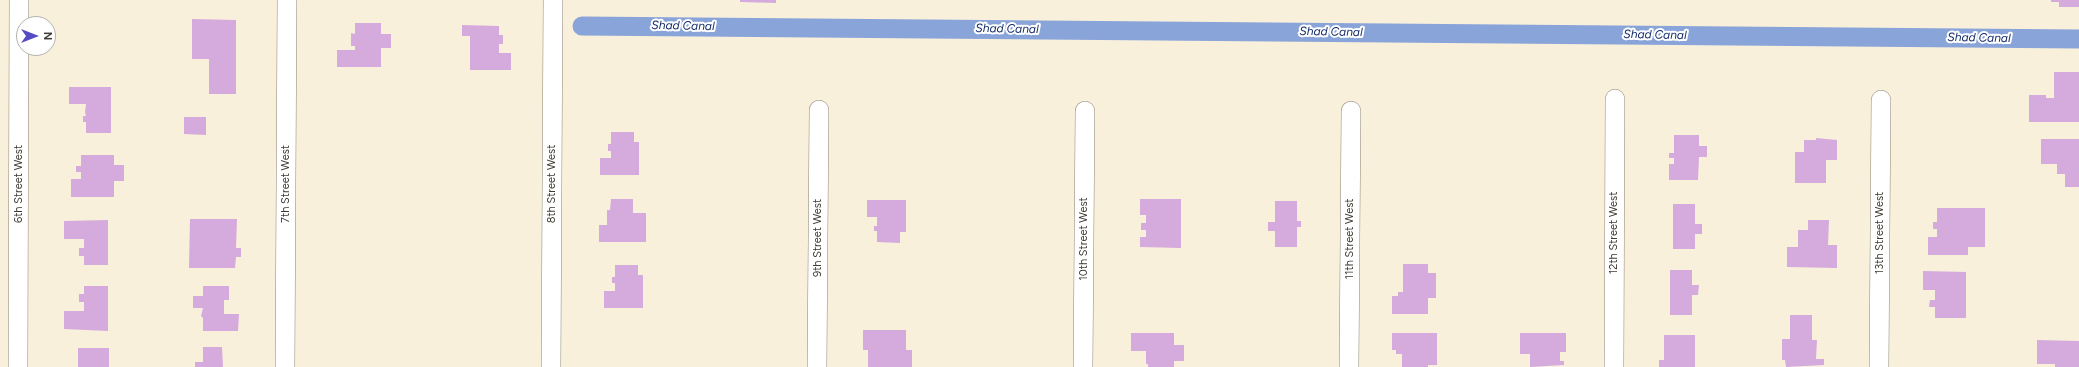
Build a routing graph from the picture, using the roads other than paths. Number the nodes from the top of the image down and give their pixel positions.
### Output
1 (19, 0) edge
2 (287, 0) edge
3 (553, 0) edge
4 (1615, 99) dead end
5 (1881, 100) dead end
6 (819, 110) dead end
7 (1085, 111) dead end
8 (1351, 111) dead end
9 (18, 367) edge
10 (285, 367) edge
11 (550, 367) edge
12 (817, 367) edge
13 (1083, 367) edge
14 (1349, 367) edge
15 (1614, 367) edge
16 (1880, 367) edge

1 - 9 street, 6th Street West
2 - 10 street, 7th Street West
3 - 11 street, 8th Street West
4 - 15 street, 12th Street West
5 - 16 street, 13th Street West
6 - 12 street, 9th Street West
7 - 13 street, 10th Street West
8 - 14 street, 11th Street West

